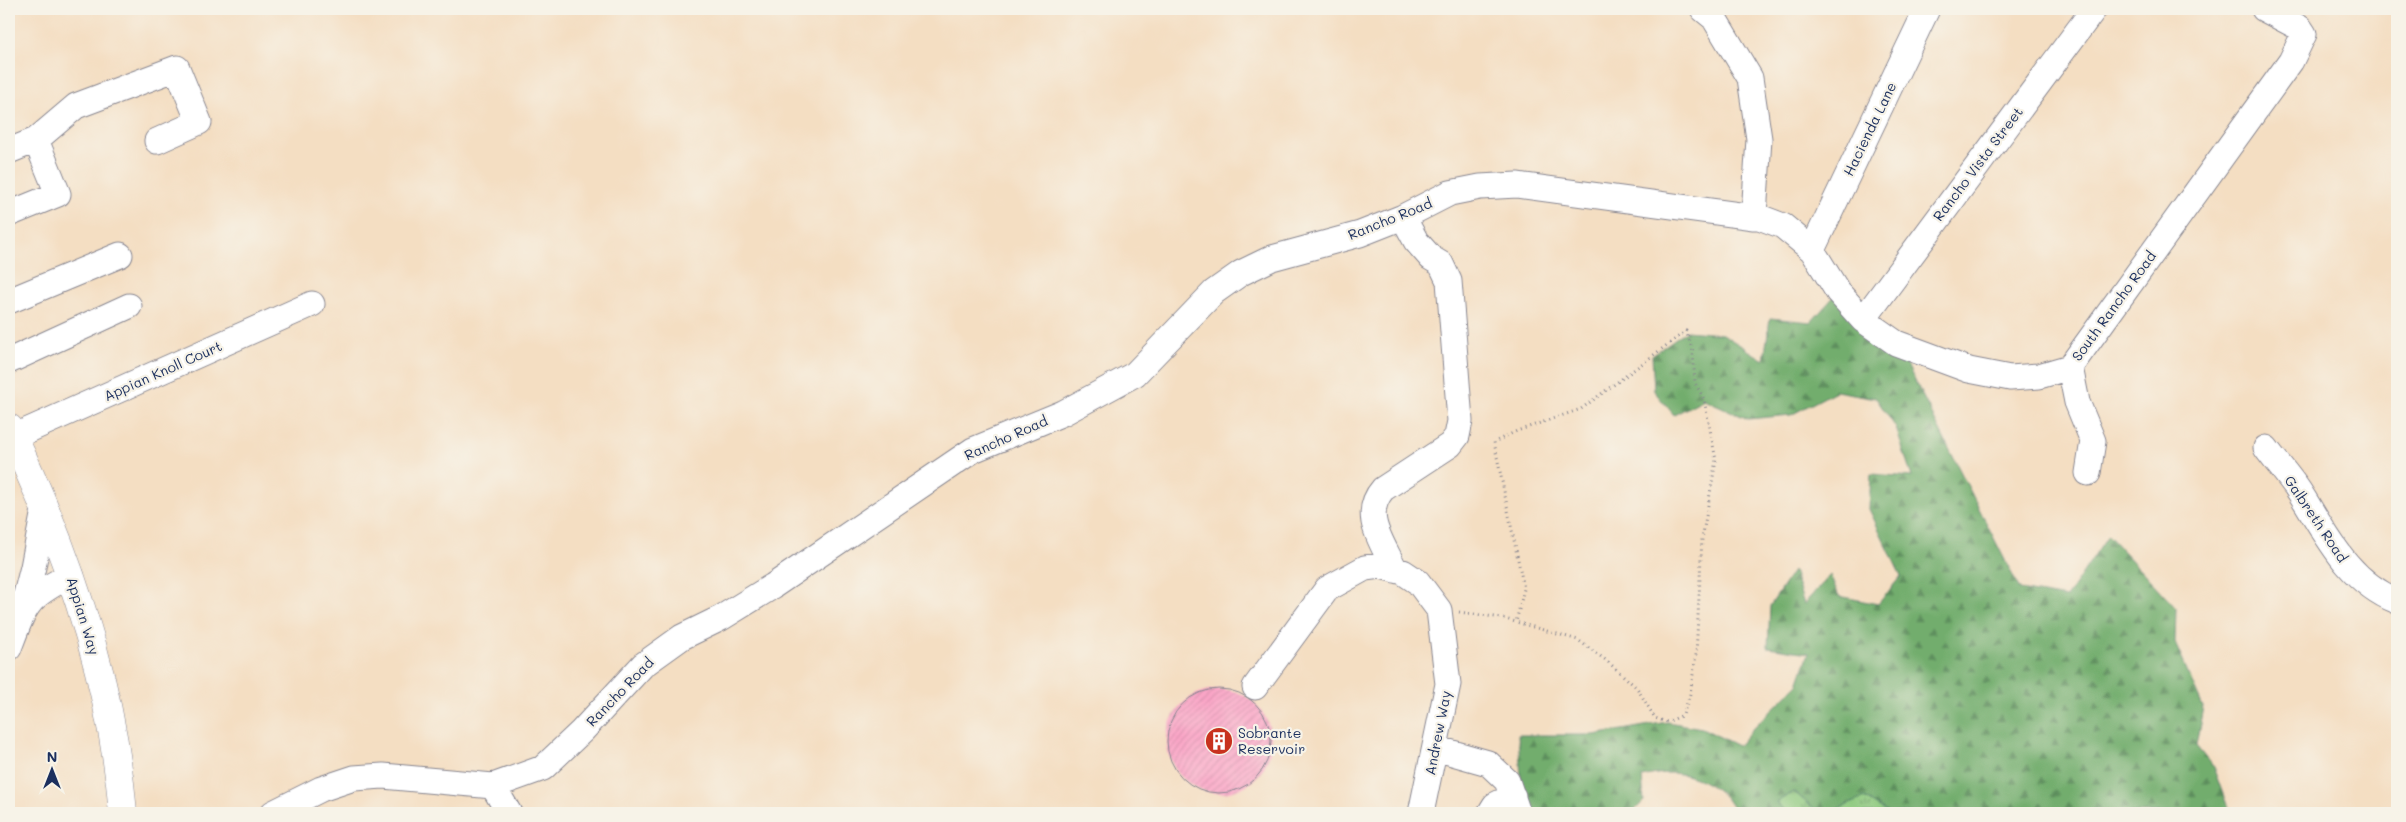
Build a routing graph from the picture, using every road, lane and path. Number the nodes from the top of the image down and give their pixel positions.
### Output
1 (1704, 9) edge
2 (1927, 9) edge
3 (2094, 9) edge
4 (2264, 9) edge
5 (36, 140) junction
6 (157, 141) dead end
7 (9, 151) edge
8 (9, 214) edge
9 (1754, 215) junction
10 (1403, 217) junction
11 (1812, 250) junction
12 (120, 255) dead end
13 (9, 301) edge
14 (312, 304) dead end
15 (129, 306) dead end
16 (1863, 320) junction
17 (9, 361) edge
18 (2070, 367) junction
19 (11, 433) edge
20 (2266, 448) dead end
21 (2088, 473) dead end
22 (44, 510) junction
23 (1395, 570) junction
24 (71, 575) junction
25 (2397, 601) edge
26 (1439, 610) junction
27 (20, 618) junction
28 (1516, 622) junction
29 (9, 648) edge
30 (1255, 687) dead end
31 (1436, 748) junction
32 (494, 786) junction
33 (1516, 805) edge
34 (123, 813) edge
35 (273, 813) edge
36 (509, 813) edge
37 (1421, 813) edge
38 (1490, 813) edge

1 - 9 street
2 - 11 street, Hacienda Lane
3 - 16 street, Rancho Vista Street
4 - 18 street, South Rancho Road
5 - 6 street
5 - 7 street
5 - 8 street
9 - 10 street, Rancho Road
9 - 11 street, South Rancho Road
10 - 23 street
10 - 32 street, Rancho Road
11 - 16 street, South Rancho Road
12 - 13 street
14 - 19 street, Appian Knoll Court
15 - 17 street
16 - 18 street, South Rancho Road
18 - 21 street
19 - 22 main road, Appian Way
20 - 25 street, Galbreth Road
22 - 24 main road, Appian Way
22 - 27 street
23 - 26 street, Andrew Way
23 - 30 street, Andrew Way
24 - 27 street
24 - 34 main road, Appian Way
26 - 28 path
26 - 31 street, Andrew Way
27 - 29 street
28 - 28 path
31 - 33 street
31 - 37 street, Andrew Way
32 - 35 street, Rancho Road
32 - 36 street
33 - 38 street

